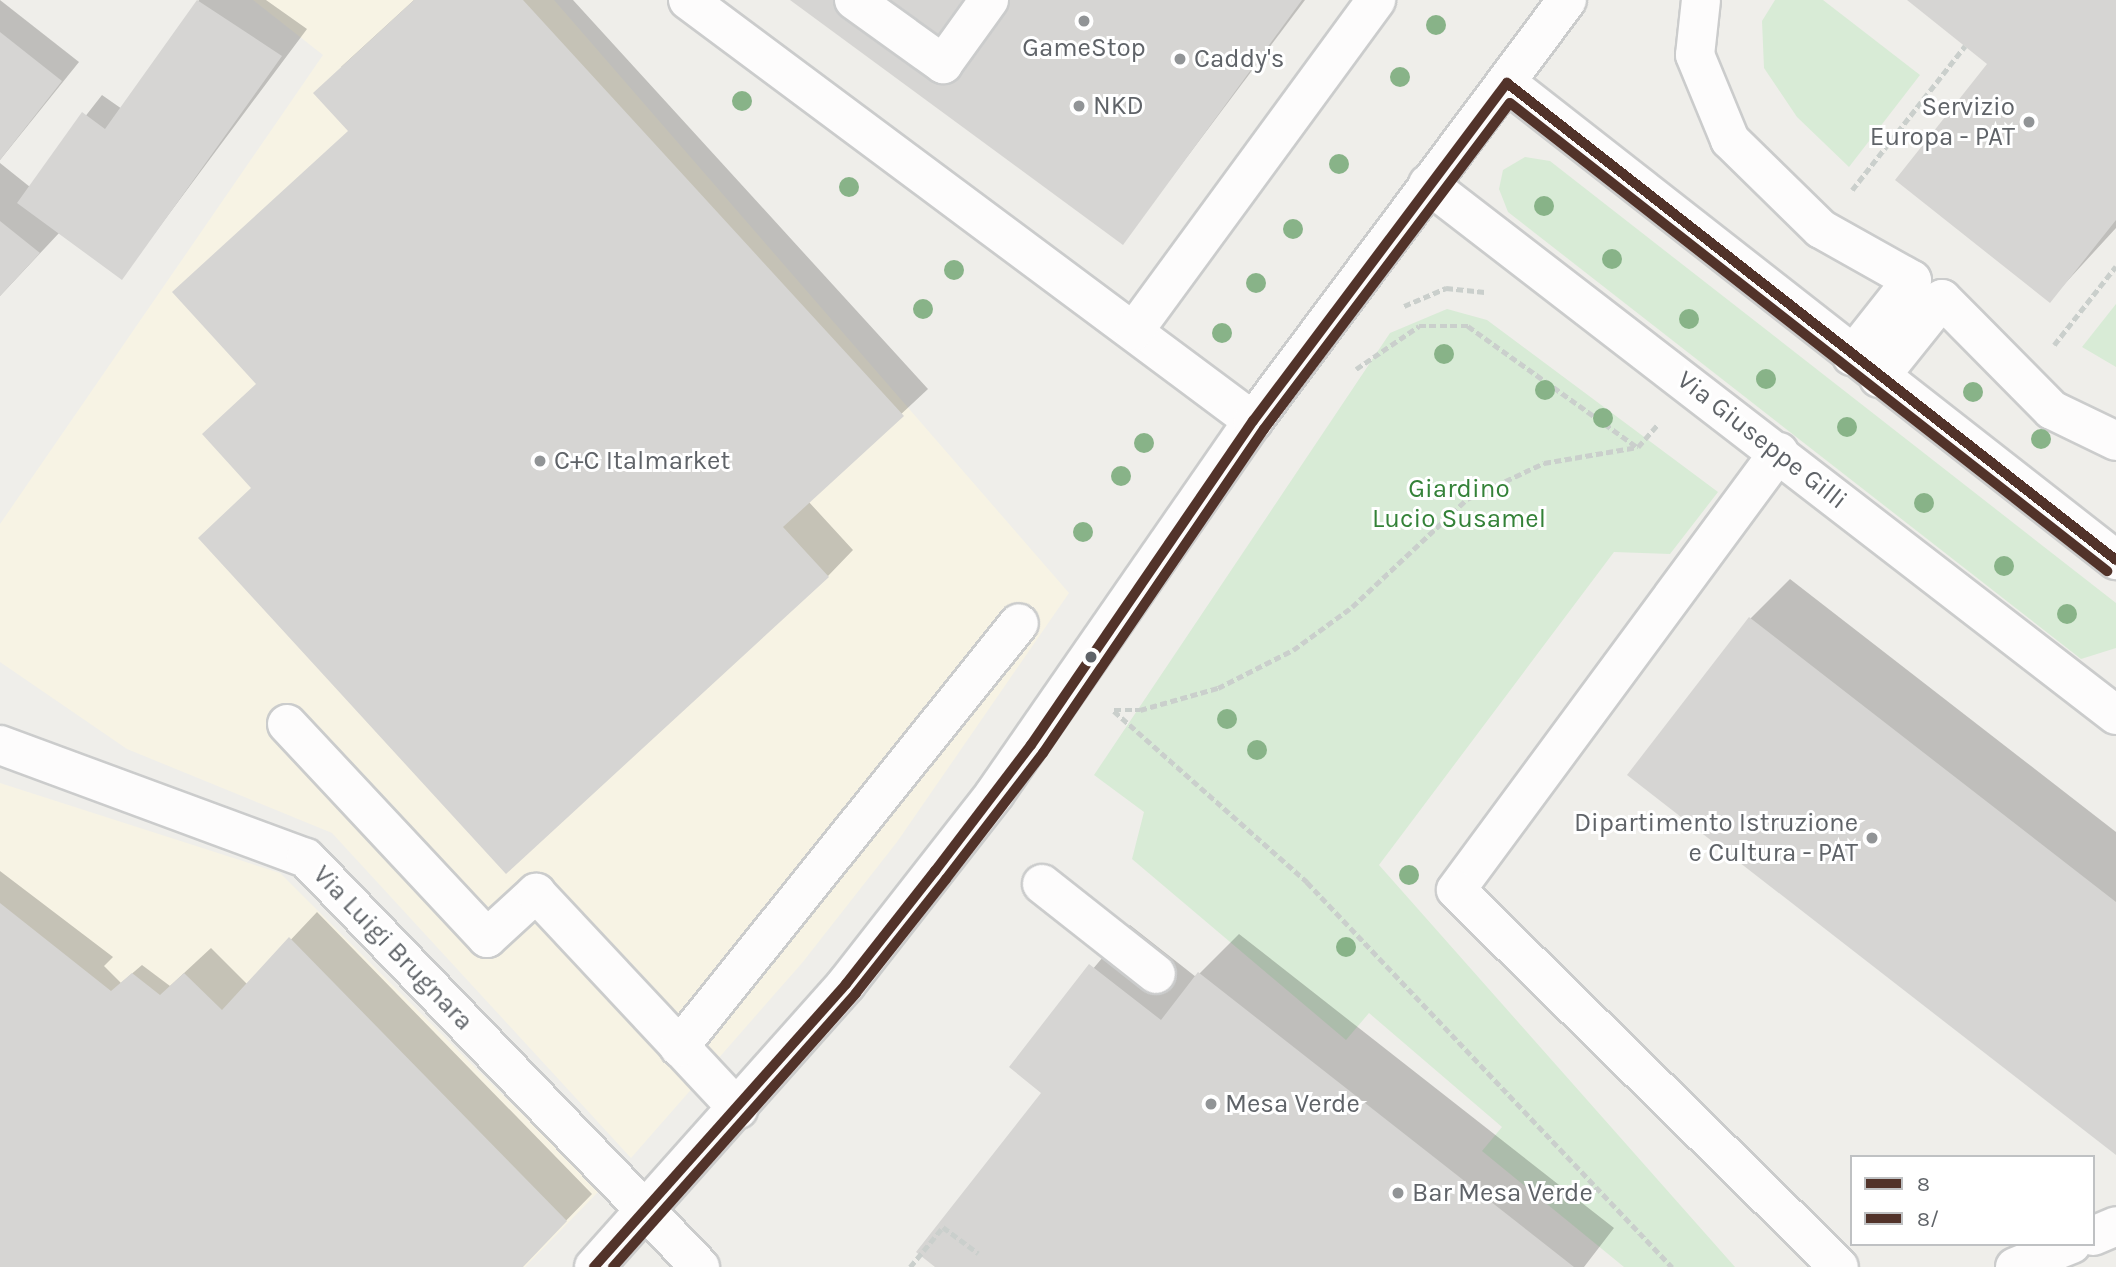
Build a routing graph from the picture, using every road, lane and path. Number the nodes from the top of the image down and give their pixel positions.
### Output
1 (688, 0) edge
2 (854, 0) edge
3 (989, 0) edge
4 (1376, 0) edge
5 (1567, 0) edge
6 (1702, 0) edge
7 (1965, 46) dead end
8 (1507, 83) junction
9 (1428, 184) junction
10 (1846, 196) dead end
11 (2116, 266) edge
12 (1497, 300) dead end
13 (1397, 311) dead end
14 (1134, 331) junction
15 (2050, 351) dead end
16 (1357, 358) dead end
17 (1865, 367) junction
18 (1350, 368) dead end
19 (1342, 378) dead end
20 (1650, 412) dead end
21 (1253, 421) junction
22 (2116, 441) edge
23 (1638, 447) junction
24 (1779, 452) junction
25 (2116, 560) edge
26 (1019, 624) dead end
27 (2109, 696) edge
28 (287, 724) dead end
29 (0, 746) edge
30 (1042, 884) dead end
31 (1156, 974) dead end
32 (679, 1047) junction
33 (738, 1109) junction
34 (650, 1210) junction
35 (2116, 1226) edge
36 (2095, 1235) edge
37 (2067, 1246) edge
38 (978, 1253) dead end
39 (594, 1267) edge
40 (700, 1267) edge
41 (910, 1267) edge
42 (1672, 1267) edge
43 (1839, 1267) edge
44 (2015, 1267) edge

1 - 14 street
2 - 3 street
4 - 14 street
5 - 8 street
6 - 17 street
7 - 10 path
8 - 9 street
8 - 17 street
9 - 21 street
9 - 24 street, Via Giuseppe Gilli
11 - 15 path
12 - 13 path
14 - 21 street
16 - 18 path
17 - 22 street
17 - 25 street
19 - 23 path
20 - 23 path
21 - 33 street
23 - 42 path
24 - 27 street, Via Giuseppe Gilli
24 - 43 street
26 - 32 street
28 - 32 street
29 - 34 street, Via Luigi Brugnara
30 - 31 street
32 - 33 street
33 - 34 street
34 - 39 street
34 - 40 street, Via Luigi Brugnara
35 - 36 street
37 - 44 street
38 - 41 path

